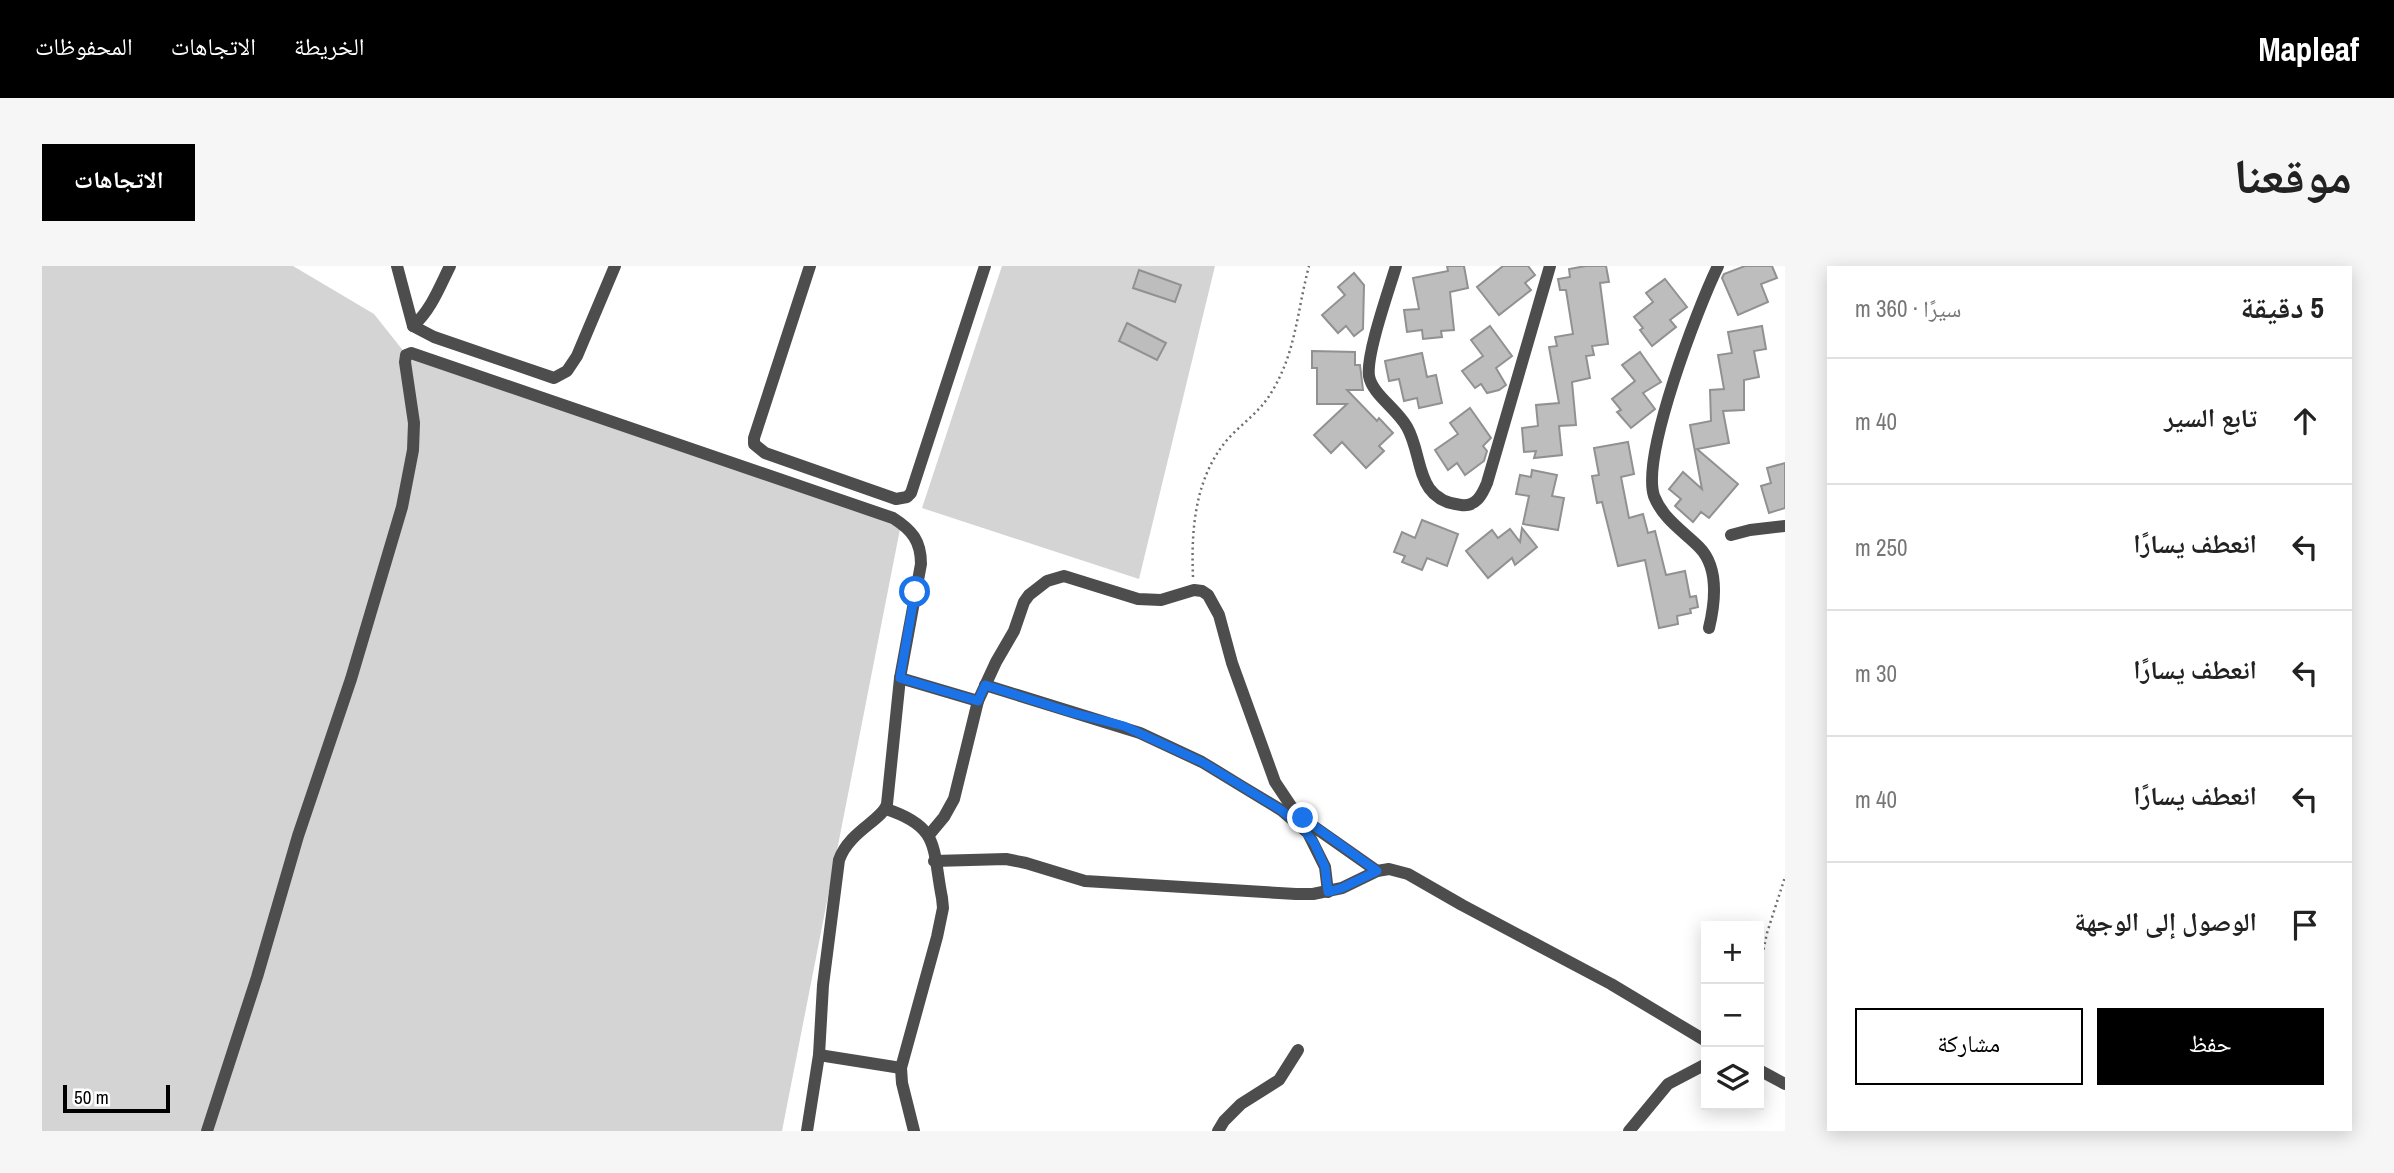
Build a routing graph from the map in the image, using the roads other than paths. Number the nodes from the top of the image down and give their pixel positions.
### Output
1 (397, 266) edge
2 (450, 266) edge
3 (615, 266) edge
4 (810, 266) edge
5 (985, 266) edge
6 (1396, 266) edge
7 (1550, 266) edge
8 (1718, 266) edge
9 (412, 326) junction
10 (1785, 526) edge
11 (1731, 535) dead end
12 (1709, 628) dead end
13 (900, 678) junction
14 (985, 685) junction
15 (978, 701) junction
16 (886, 809) junction
17 (929, 835) junction
18 (934, 861) junction
19 (1377, 871) junction
20 (1328, 892) junction
21 (1701, 1038) edge
22 (1298, 1049) dead end
23 (820, 1055) junction
24 (1701, 1067) edge
25 (901, 1068) junction
26 (1764, 1073) edge
27 (1785, 1084) edge
28 (207, 1131) edge
29 (807, 1131) edge
30 (914, 1131) edge
31 (1218, 1131) edge
32 (1629, 1131) edge

1 - 9 street
2 - 9 street
3 - 9 street
4 - 5 street
6 - 7 street
8 - 12 street
10 - 11 street
13 - 15 street
13 - 16 street
13 - 28 street
14 - 15 street
14 - 19 street
14 - 20 street
15 - 17 street
16 - 17 street
16 - 23 street
17 - 18 street
18 - 20 street
18 - 25 street
19 - 20 street
19 - 21 street
22 - 31 street
23 - 25 street
23 - 29 street
24 - 32 street
25 - 30 street
26 - 27 street

